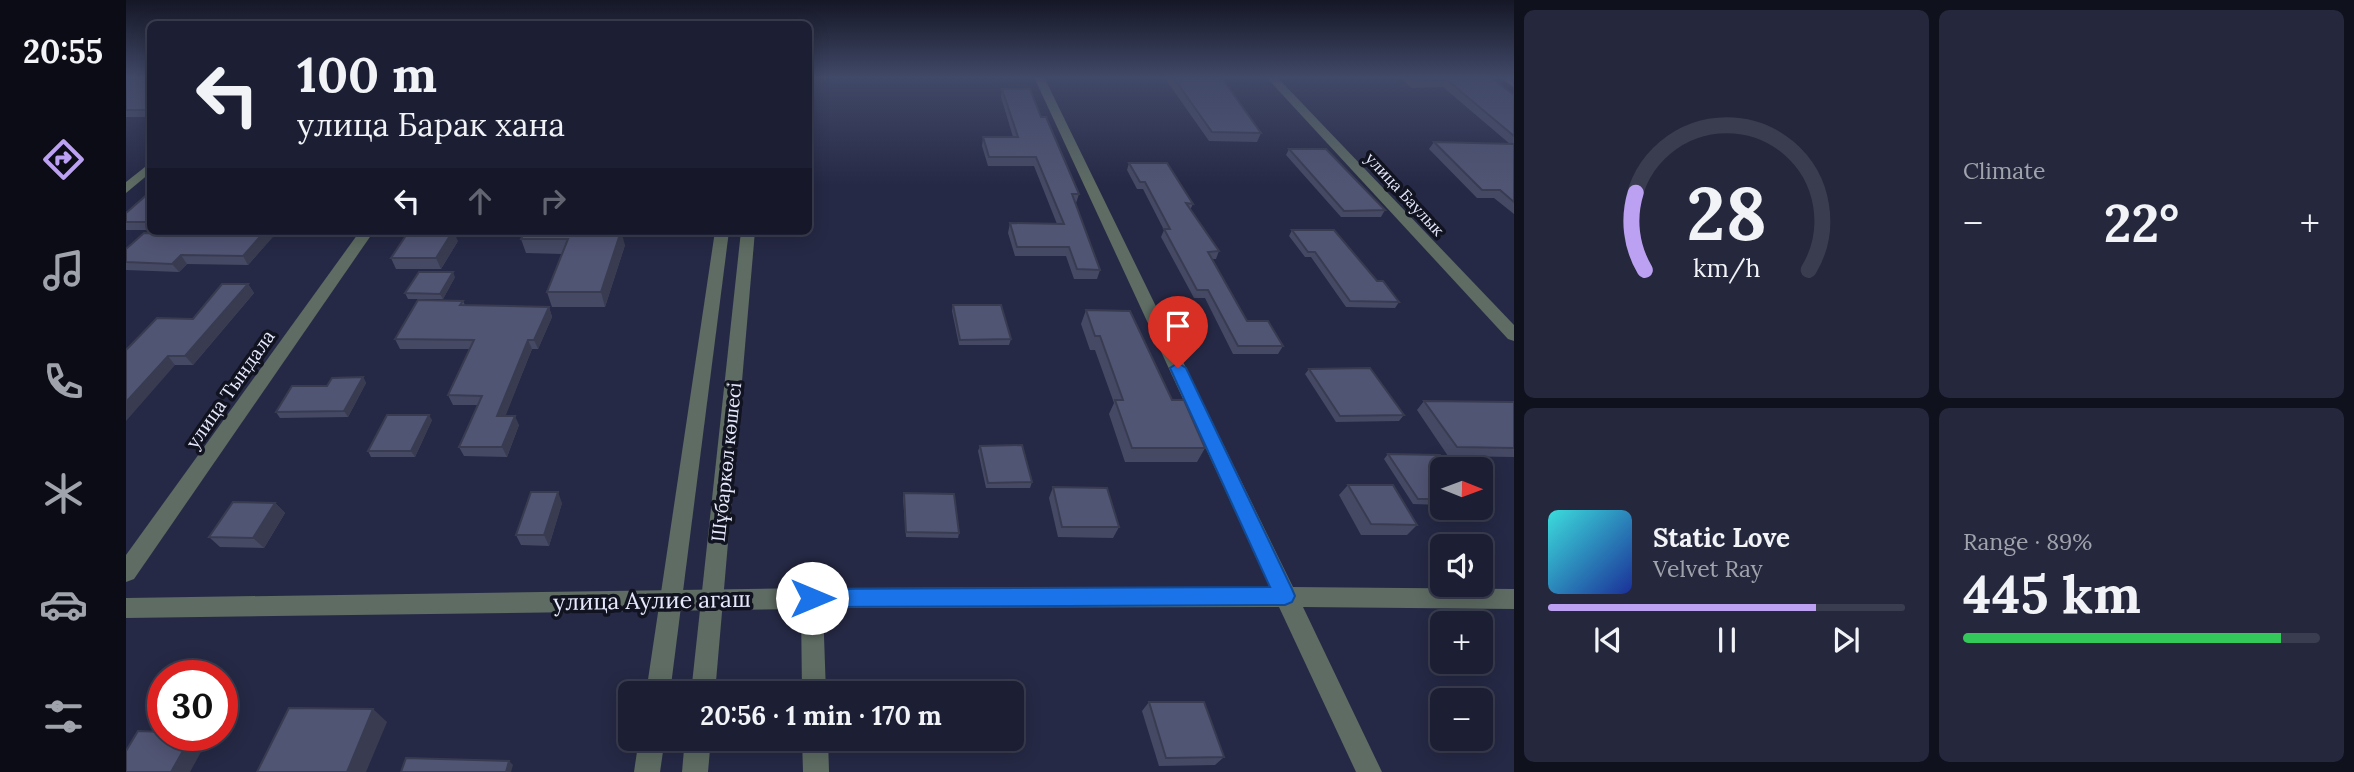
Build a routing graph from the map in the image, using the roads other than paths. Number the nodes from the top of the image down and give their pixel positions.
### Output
1 (1057, 113) edge
2 (1305, 113) edge
3 (147, 170) edge
4 (126, 189) edge
5 (365, 235) edge
6 (721, 235) edge
7 (748, 235) edge
8 (1514, 335) edge
9 (126, 572) edge
10 (1285, 596) junction
11 (712, 598) junction
12 (812, 598) junction
13 (671, 599) junction
14 (1514, 599) edge
15 (126, 608) edge
16 (660, 681) edge
17 (704, 681) edge
18 (814, 681) edge
19 (650, 751) edge
20 (697, 751) edge
21 (815, 751) edge
22 (647, 772) edge
23 (695, 772) edge
24 (816, 772) edge
25 (1369, 772) edge

1 - 10 street
2 - 8 street, улица Баулык
3 - 4 street
5 - 9 street, улица Тындала
6 - 13 street
7 - 11 street, Шұбаркөл көшесі
10 - 12 street, улица Аулие агаш
10 - 14 street, улица Аулие агаш
10 - 25 street
11 - 12 street, улица Аулие агаш
11 - 13 street, улица Аулие агаш
11 - 17 street, Шұбаркөл көшесі
12 - 18 street
13 - 15 street, улица Аулие агаш
13 - 16 street
19 - 22 street
20 - 23 street
21 - 24 street

